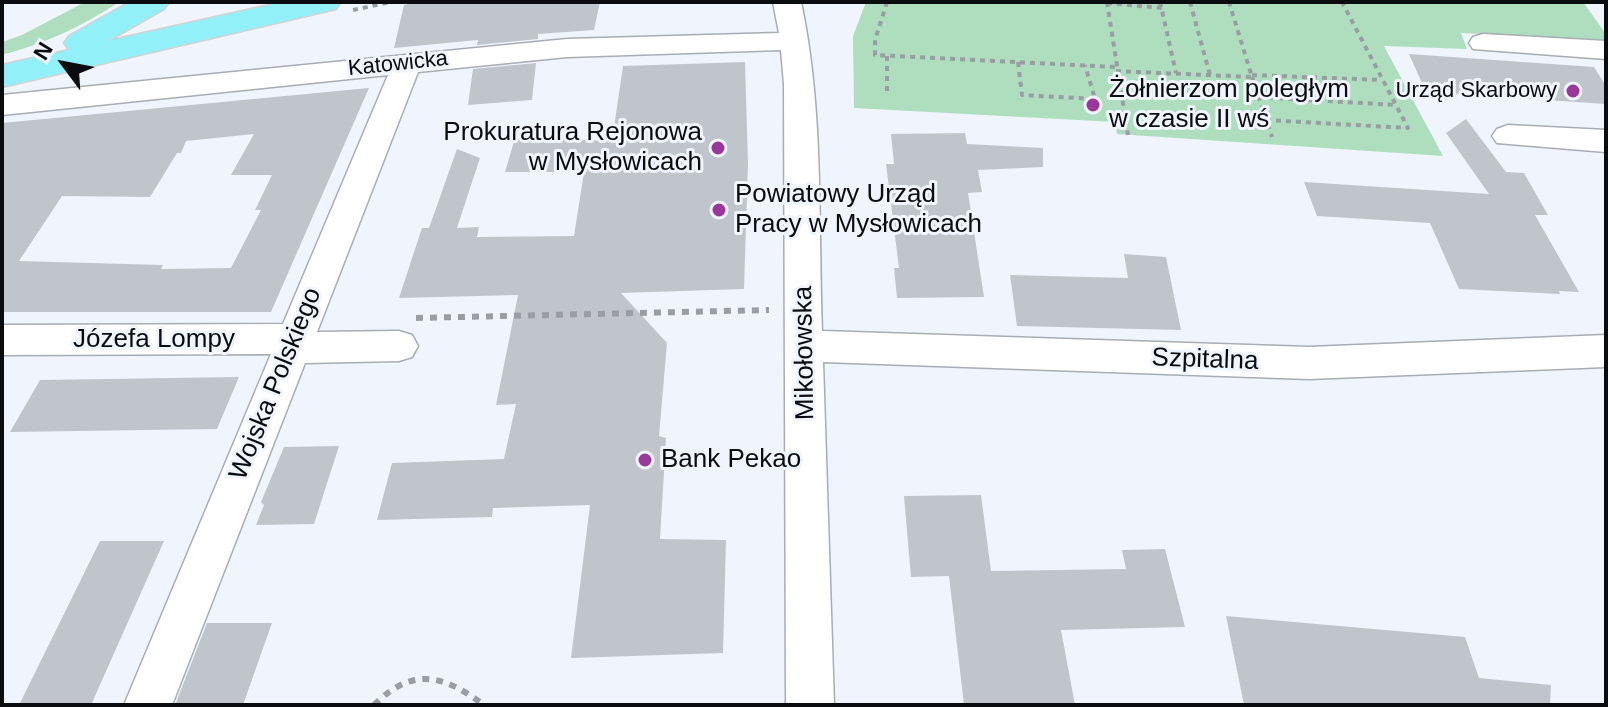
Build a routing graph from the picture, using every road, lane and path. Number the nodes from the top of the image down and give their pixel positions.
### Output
1 (153, 2) edge
2 (175, 2) edge
3 (213, 2) edge
4 (391, 2) edge
5 (787, 2) edge
6 (887, 2) edge
7 (1190, 2) edge
8 (1229, 2) edge
9 (1342, 2) edge
10 (1107, 3) edge
11 (1161, 5) edge
12 (339, 6) edge
13 (182, 34) junction
14 (795, 41) junction
15 (1483, 43) dead end
16 (1606, 50) edge
17 (887, 56) junction
18 (1018, 62) junction
19 (407, 64) junction
20 (1085, 65) junction
21 (1116, 69) junction
22 (1176, 73) junction
23 (14, 74) edge
24 (1210, 75) junction
25 (1251, 76) junction
26 (1382, 80) junction
27 (887, 91) dead end
28 (1258, 97) junction
29 (2, 105) edge
30 (1396, 105) junction
31 (1266, 120) junction
32 (1128, 135) dead end
33 (1508, 136) dead end
34 (1272, 137) dead end
35 (1606, 141) edge
36 (804, 298) junction
37 (401, 332) joint
38 (293, 339) junction
39 (2, 340) edge
40 (805, 346) junction
41 (1606, 351) edge
42 (148, 705) edge
43 (374, 705) edge
44 (484, 705) edge
45 (810, 705) edge

1 - 23 main road
2 - 13 main road
3 - 13 main road
4 - 12 path
5 - 14 street, Mikołowska
6 - 17 path
7 - 24 path
8 - 25 path
9 - 26 path
10 - 11 path
10 - 21 path
11 - 22 path
12 - 13 main road
13 - 23 main road
14 - 19 street, Katowicka
14 - 36 street, Mikołowska
15 - 16 street
17 - 18 path
17 - 27 path
18 - 20 path
18 - 20 path
19 - 29 street, Katowicka
19 - 38 street, Wojska Polskiego
20 - 21 path
21 - 22 path
21 - 32 path
22 - 24 path
24 - 25 path
25 - 26 path
25 - 28 path
26 - 30 path
28 - 30 path
28 - 31 path
30 - 31 path
31 - 34 path
33 - 35 street
36 - 37 path
36 - 40 street, Mikołowska
37 - 38 street, Józefa Lompy
38 - 39 street, Józefa Lompy
38 - 42 street, Wojska Polskiego
40 - 41 street, Szpitalna
40 - 45 street, Mikołowska
43 - 44 path

